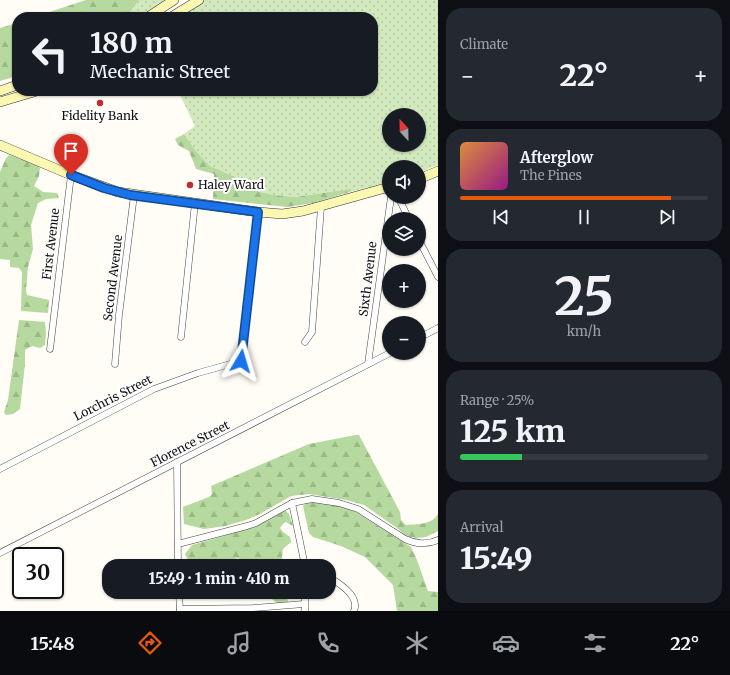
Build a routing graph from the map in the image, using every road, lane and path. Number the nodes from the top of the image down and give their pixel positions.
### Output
1 (174, 0) edge
2 (199, 0) edge
3 (156, 12) edge
4 (179, 12) edge
5 (12, 87) edge
6 (0, 91) edge
7 (20, 96) edge
8 (0, 102) edge
9 (0, 144) edge
10 (438, 171) edge
11 (71, 175) junction
12 (426, 175) edge
13 (382, 190) edge
14 (134, 195) junction
15 (195, 203) junction
16 (321, 207) junction
17 (258, 212) junction
18 (426, 254) edge
19 (384, 256) edge
20 (438, 277) edge
21 (438, 328) edge
22 (426, 334) edge
23 (182, 337) dead end
24 (305, 342) dead end
25 (50, 349) dead end
26 (382, 357) edge
27 (115, 364) dead end
28 (368, 364) junction
29 (177, 462) junction
30 (0, 469) edge
31 (292, 503) junction
32 (438, 540) edge
33 (178, 544) junction
34 (0, 553) edge
35 (178, 559) edge
36 (304, 559) edge
37 (336, 582) edge
38 (179, 599) edge
39 (304, 599) edge
40 (304, 604) junction
41 (180, 610) edge
42 (305, 611) edge
43 (354, 611) edge

1 - 3 main road
2 - 4 main road
5 - 6 main road
7 - 8 main road
9 - 11 main road
10 - 12 main road
11 - 14 main road
11 - 25 street, First Avenue
13 - 16 main road
14 - 15 main road
14 - 27 street, Second Avenue
15 - 17 main road
15 - 23 street
16 - 17 main road
16 - 24 street
17 - 30 street, Lorchris Street
18 - 20 street
19 - 28 street, Sixth Avenue
21 - 22 street
26 - 28 street, Florence Street
28 - 29 street, Florence Street
29 - 33 street
29 - 34 street, Florence Street
31 - 32 street
31 - 33 street
31 - 36 street
33 - 35 street
37 - 43 street
38 - 41 street
39 - 40 street
40 - 41 street
40 - 42 street

